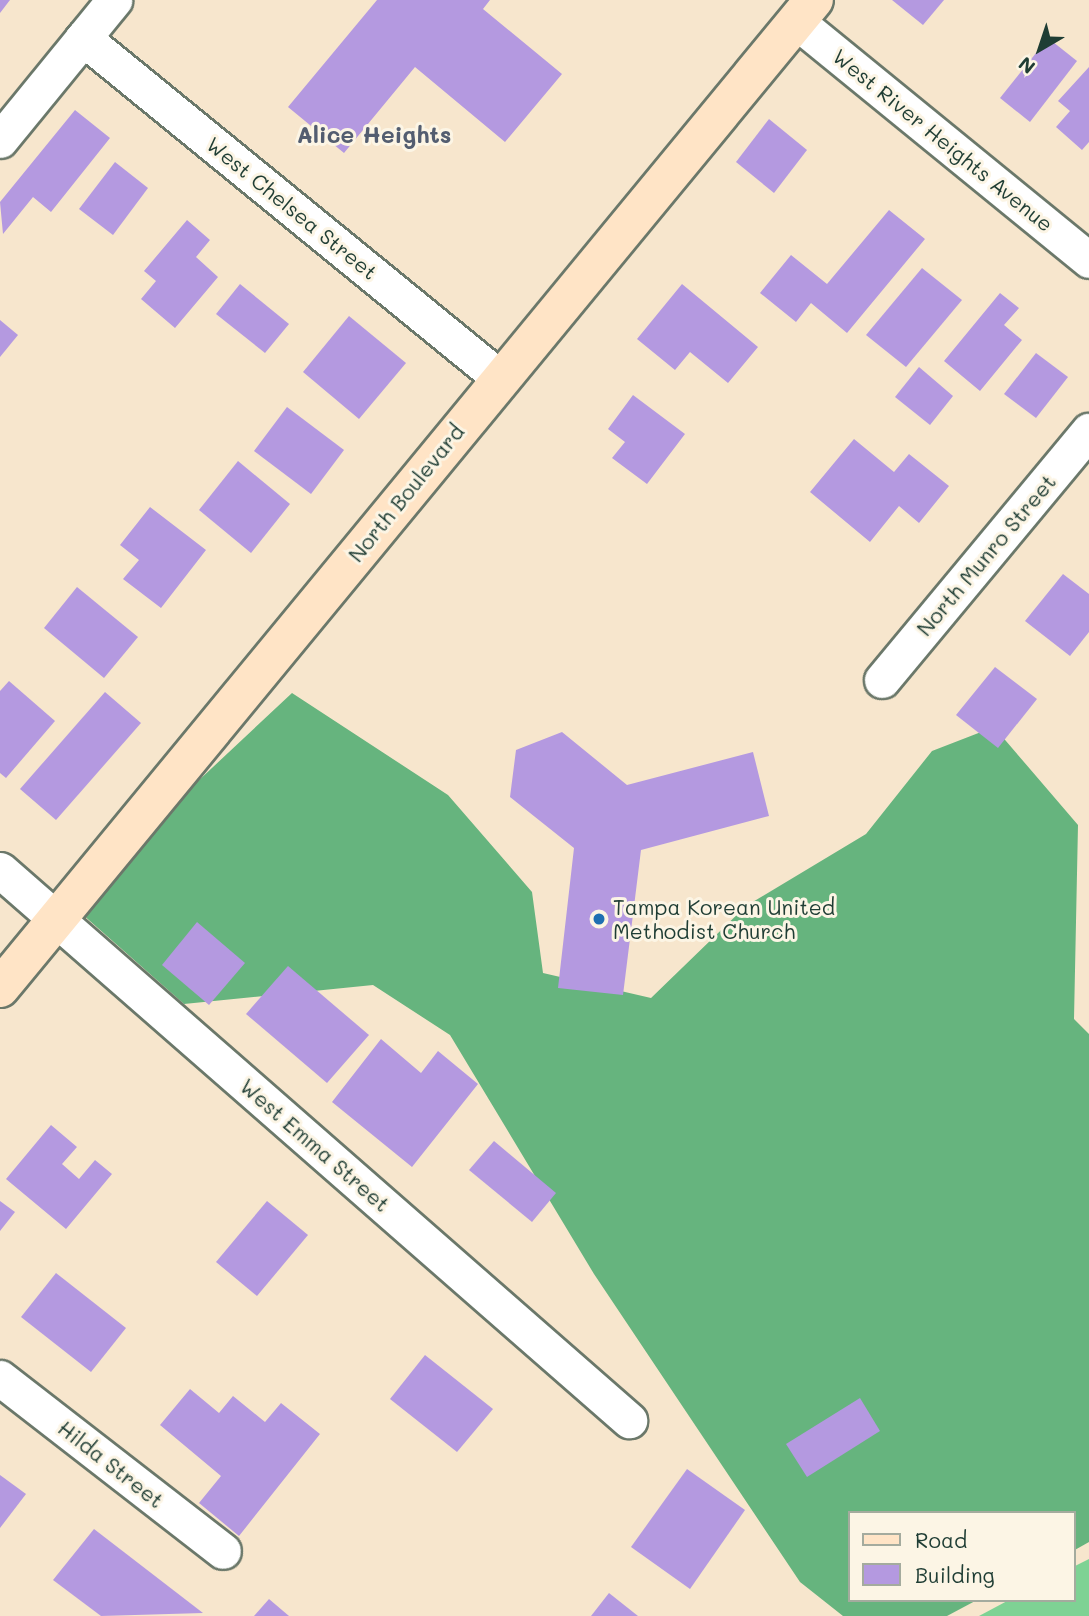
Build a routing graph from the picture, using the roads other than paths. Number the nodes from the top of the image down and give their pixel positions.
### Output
1 (114, 0) edge
2 (805, 11) edge
3 (83, 38) junction
4 (0, 141) edge
5 (1089, 260) edge
6 (500, 379) junction
7 (1089, 431) edge
8 (882, 680) dead end
9 (0, 870) edge
10 (57, 918) junction
11 (0, 988) edge
12 (0, 1378) edge
13 (629, 1420) dead end
14 (223, 1550) dead end

1 - 3 street
2 - 5 street, West River Heights Avenue
2 - 6 street, North Boulevard
3 - 4 street
3 - 6 street, West Chelsea Street
6 - 10 street, North Boulevard
7 - 8 street, North Munro Street
9 - 10 street, West Emma Street
10 - 11 street, North Boulevard
10 - 13 street, West Emma Street
12 - 14 street, Hilda Street

